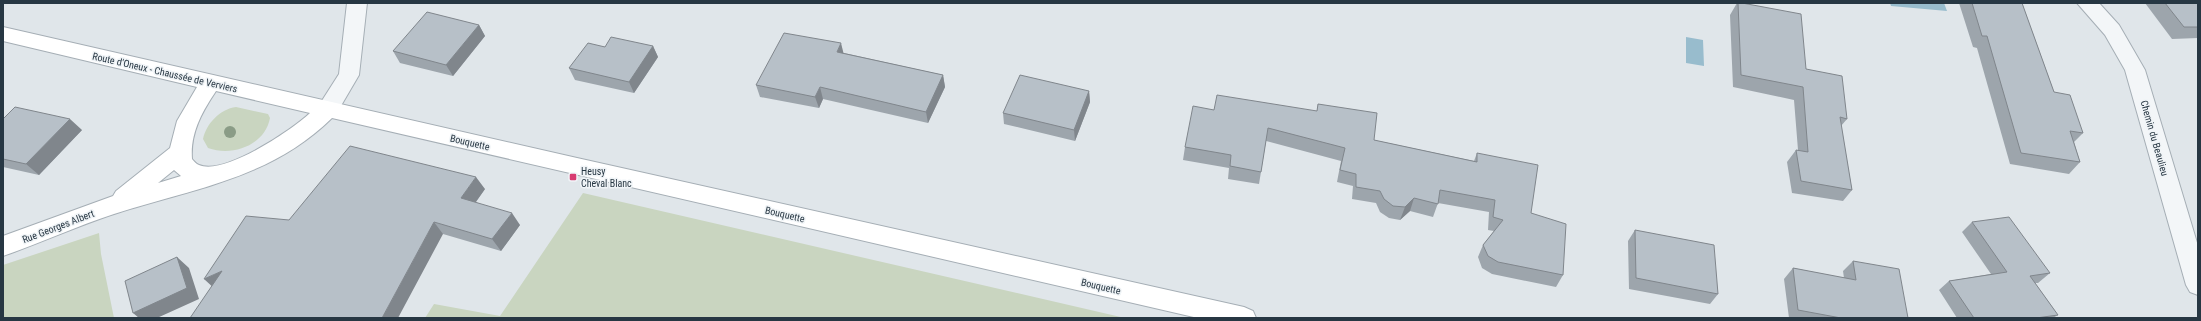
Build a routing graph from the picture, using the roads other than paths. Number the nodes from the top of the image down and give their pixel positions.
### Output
1 (357, 3) edge
2 (2087, 3) edge
3 (3, 34) edge
4 (211, 83) junction
5 (327, 110) junction
6 (179, 153) junction
7 (214, 175) junction
8 (113, 205) junction
9 (3, 246) edge
10 (2198, 285) edge
11 (1244, 318) edge

1 - 5 street
2 - 10 street, Chemin du Beaulieu
3 - 4 main road, Route d'Oneux - Chaussée de Verviers
4 - 5 main road, Route d'Oneux - Chaussée de Verviers
4 - 6 main road
5 - 7 main road, Rue Georges Albert
5 - 11 main road, Bouquette
6 - 7 main road, Rue Georges Albert
6 - 8 main road, Rue Georges Albert
7 - 8 main road, Rue Georges Albert
8 - 9 main road, Rue Georges Albert

